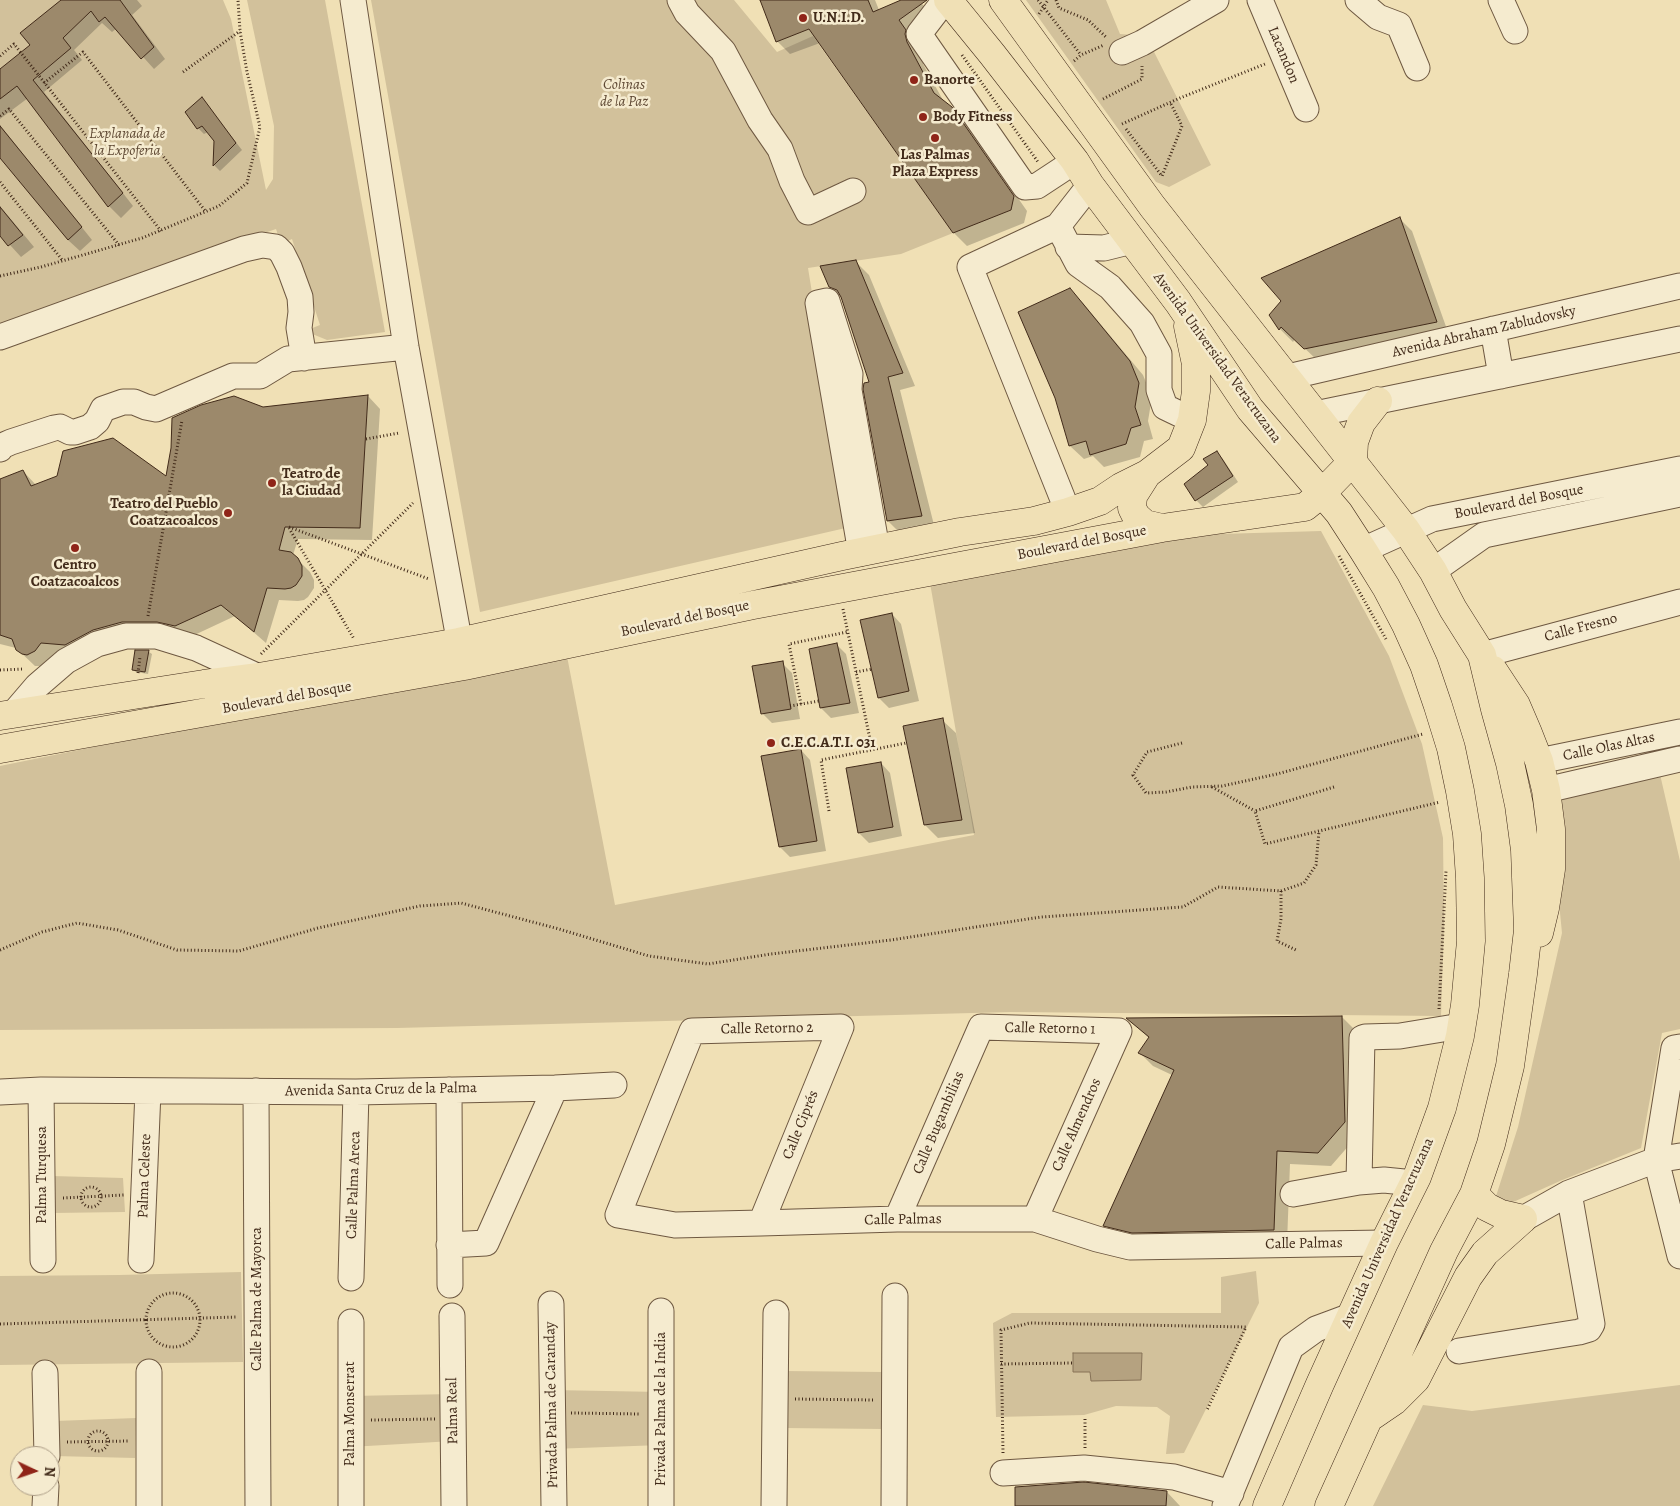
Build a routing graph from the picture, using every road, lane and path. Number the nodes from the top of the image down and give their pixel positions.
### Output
1 (238, 0) edge
2 (353, 0) edge
3 (680, 0) edge
4 (946, 0) edge
5 (1003, 0) edge
6 (1038, 0) edge
7 (1048, 0) edge
8 (1056, 0) edge
9 (1216, 0) edge
10 (1260, 0) edge
11 (1358, 0) edge
12 (1501, 0) edge
13 (1044, 7) junction
14 (1032, 8) dead end
15 (240, 31) junction
16 (1515, 31) dead end
17 (1122, 52) dead end
18 (961, 54) dead end
19 (0, 56) edge
20 (1081, 56) junction
21 (1284, 56) junction
22 (1417, 68) dead end
23 (1079, 69) dead end
24 (184, 72) dead end
25 (1142, 79) dead end
26 (44, 82) junction
27 (1097, 92) dead end
28 (1103, 99) junction
29 (1170, 102) junction
30 (1108, 106) dead end
31 (1306, 109) dead end
32 (1036, 113) junction
33 (0, 116) edge
34 (1117, 118) dead end
35 (1122, 124) junction
36 (1116, 157) junction
37 (1075, 161) junction
38 (1050, 179) junction
39 (0, 182) edge
40 (1090, 186) junction
41 (853, 191) dead end
42 (206, 212) junction
43 (161, 231) junction
44 (1063, 236) junction
45 (1132, 241) junction
46 (119, 245) junction
47 (63, 261) junction
48 (0, 276) edge
49 (1680, 286) edge
50 (1185, 313) junction
51 (1493, 329) junction
52 (0, 338) edge
53 (1680, 340) edge
54 (406, 347) junction
55 (304, 358) junction
56 (1501, 376) junction
57 (1288, 378) junction
58 (1378, 402) junction
59 (184, 412) dead end
60 (1315, 414) junction
61 (846, 418) dead end
62 (1192, 420) junction
63 (399, 433) dead end
64 (366, 440) dead end
65 (0, 448) edge
66 (1353, 461) junction
67 (1680, 469) edge
68 (1147, 474) junction
69 (431, 485) junction
70 (1321, 494) junction
71 (1680, 494) edge
72 (1476, 511) junction
73 (1068, 512) junction
74 (1162, 528) junction
75 (1406, 530) junction
76 (1484, 536) junction
77 (1334, 548) dead end
78 (1363, 550) junction
79 (869, 551) junction
80 (361, 554) junction
81 (1433, 571) junction
82 (449, 588) junction
83 (839, 589) junction
84 (325, 590) junction
85 (1680, 602) edge
86 (847, 632) junction
87 (144, 636) junction
88 (1388, 642) dead end
89 (461, 654) junction
90 (1482, 656) junction
91 (365, 658) junction
92 (260, 666) junction
93 (872, 668) dead end
94 (856, 672) junction
95 (137, 678) dead end
96 (819, 701) dead end
97 (801, 704) junction
98 (790, 706) dead end
99 (6, 715) edge
100 (1420, 725) dead end
101 (1680, 732) edge
102 (906, 743) dead end
103 (1182, 743) dead end
104 (0, 749) edge
105 (872, 749) junction
106 (1680, 759) edge
107 (1539, 761) junction
108 (1211, 786) junction
109 (1334, 787) dead end
110 (1546, 790) junction
111 (1438, 794) dead end
112 (1440, 802) junction
113 (1255, 810) junction
114 (829, 811) dead end
115 (1442, 811) dead end
116 (1319, 831) junction
117 (1446, 866) dead end
118 (1281, 891) junction
119 (0, 950) edge
120 (1296, 950) dead end
121 (1523, 974) junction
122 (842, 1027) joint
123 (981, 1027) joint
124 (1448, 1028) junction
125 (692, 1031) joint
126 (1119, 1031) joint
127 (1680, 1047) edge
128 (614, 1085) dead end
129 (555, 1088) junction
130 (42, 1090) junction
131 (448, 1090) junction
132 (148, 1091) junction
133 (256, 1091) junction
134 (0, 1092) edge
135 (356, 1092) junction
136 (1668, 1158) edge
137 (1359, 1182) junction
138 (1414, 1182) junction
139 (144, 1193) junction
140 (1569, 1193) junction
141 (1293, 1194) dead end
142 (1474, 1194) junction
143 (101, 1197) junction
144 (42, 1198) junction
145 (81, 1198) junction
146 (897, 1219) junction
147 (1035, 1219) junction
148 (1523, 1219) junction
149 (761, 1224) junction
150 (1384, 1243) junction
151 (449, 1245) junction
152 (1680, 1256) edge
153 (43, 1260) dead end
154 (141, 1260) dead end
155 (351, 1278) dead end
156 (450, 1285) dead end
157 (895, 1296) dead end
158 (551, 1304) dead end
159 (661, 1311) dead end
160 (776, 1312) dead end
161 (257, 1316) junction
162 (452, 1316) dead end
163 (1351, 1316) junction
164 (201, 1318) junction
165 (146, 1320) junction
166 (351, 1322) dead end
167 (0, 1324) edge
168 (1459, 1351) dead end
169 (1001, 1364) junction
170 (1074, 1364) dead end
171 (45, 1372) dead end
172 (148, 1372) dead end
173 (775, 1399) junction
174 (894, 1400) junction
175 (1207, 1410) dead end
176 (552, 1413) junction
177 (661, 1414) junction
178 (1369, 1418) junction
179 (453, 1419) junction
180 (1085, 1419) dead end
181 (350, 1420) junction
182 (149, 1440) junction
183 (108, 1441) junction
184 (88, 1442) junction
185 (47, 1446) edge
186 (60, 1447) edge
187 (1084, 1468) junction
188 (1003, 1473) joint
189 (1228, 1500) edge
190 (149, 1506) edge
191 (258, 1506) edge
192 (351, 1506) edge
193 (454, 1506) edge
194 (554, 1506) edge
195 (661, 1506) edge
196 (774, 1506) edge
197 (894, 1506) edge
198 (1267, 1506) edge
199 (1329, 1506) edge

1 - 15 path
2 - 54 street
3 - 41 street
4 - 32 main road, Avenida Universidad Veracruzana
4 - 38 street
5 - 36 main road
6 - 13 path
7 - 13 path
8 - 20 path
9 - 17 street
10 - 21 street, Lacandon
11 - 22 street
12 - 16 street
13 - 14 path
13 - 20 path
15 - 24 path
15 - 42 path
18 - 38 path
19 - 26 path
20 - 23 path
21 - 29 path
21 - 31 street, Lacandon
25 - 28 path
26 - 42 path
26 - 43 path
27 - 28 path
28 - 30 path
29 - 35 path
29 - 35 path
32 - 36 main road
32 - 37 main road, Avenida Universidad Veracruzana
33 - 46 path
34 - 35 path
36 - 57 main road
37 - 38 street
37 - 40 main road, Avenida Universidad Veracruzana
39 - 47 path
40 - 44 street
40 - 45 main road, Avenida Universidad Veracruzana
42 - 43 path
43 - 46 path
44 - 45 street
44 - 62 street
44 - 73 street
45 - 50 main road, Avenida Universidad Veracruzana
46 - 47 path
47 - 48 path
49 - 51 street, Avenida Abraham Zabludovsky
50 - 62 main road, Boulevard del Bosque
50 - 70 main road, Avenida Universidad Veracruzana
51 - 56 street
51 - 57 street, Avenida Abraham Zabludovsky
52 - 55 street
53 - 56 street
54 - 55 street
54 - 69 street
55 - 65 street
56 - 58 street
57 - 60 main road
58 - 60 street
58 - 66 main road
59 - 87 path
60 - 66 main road
61 - 79 street
62 - 68 main road, Boulevard del Bosque
63 - 64 path
66 - 70 main road, Boulevard del Bosque
66 - 75 main road
67 - 72 street, Boulevard del Bosque
68 - 73 main road, Boulevard del Bosque
68 - 74 main road
69 - 80 path
69 - 82 street
70 - 74 main road, Boulevard del Bosque
70 - 78 main road, Avenida Universidad Veracruzana
71 - 76 street, Boulevard del Bosque
72 - 75 street, Boulevard del Bosque
72 - 76 street
73 - 79 main road, Boulevard del Bosque
74 - 83 main road, Boulevard del Bosque
75 - 78 street, Boulevard del Bosque
75 - 81 main road
76 - 81 street, Boulevard del Bosque
77 - 88 path
78 - 124 main road, Avenida Universidad Veracruzana
79 - 89 main road, Boulevard del Bosque
80 - 82 path
80 - 84 path
80 - 84 path
81 - 90 main road
82 - 89 street
83 - 86 path
83 - 89 main road, Boulevard del Bosque
84 - 91 path
84 - 92 path
85 - 90 street, Calle Fresno
86 - 94 path
86 - 97 path
87 - 92 street
87 - 95 path
87 - 99 street
89 - 91 main road, Boulevard del Bosque
89 - 104 main road, Boulevard del Bosque
90 - 107 main road
90 - 121 main road
91 - 92 main road, Boulevard del Bosque
92 - 99 main road, Boulevard del Bosque
93 - 94 path
94 - 105 path
96 - 97 path
97 - 98 path
100 - 108 path
101 - 107 street, Calle Olas Altas
102 - 105 path
103 - 108 path
105 - 114 path
106 - 110 street, Calle Olas Altas
107 - 110 main road
108 - 113 path
109 - 113 path
110 - 121 main road
111 - 112 path
112 - 115 path
112 - 116 path
113 - 116 path
116 - 118 path
117 - 124 path
118 - 119 path
118 - 120 path
121 - 142 main road
122 - 125 street, Calle Retorno 2
122 - 149 street, Calle Ciprés
123 - 126 street, Calle Retorno 1
123 - 146 street, Calle Bugambilias
124 - 137 street
124 - 138 main road, Avenida Universidad Veracruzana
125 - 149 street, Calle Palmas
126 - 147 street, Calle Almendros
127 - 136 street
128 - 129 street, Avenida Santa Cruz de la Palma
129 - 131 street, Avenida Santa Cruz de la Palma
129 - 151 street
130 - 132 street, Avenida Santa Cruz de la Palma
130 - 134 street, Avenida Santa Cruz de la Palma
130 - 144 street, Palma Turquesa
131 - 135 street, Avenida Santa Cruz de la Palma
131 - 151 street
132 - 133 street, Avenida Santa Cruz de la Palma
132 - 139 street, Palma Celeste
133 - 135 street, Avenida Santa Cruz de la Palma
133 - 161 street, Calle Palma de Mayorca
135 - 155 street, Calle Palma Areca
136 - 140 street
136 - 152 street
137 - 138 street
137 - 141 street
138 - 150 main road, Avenida Universidad Veracruzana
139 - 143 path
139 - 154 street, Palma Celeste
140 - 148 street
140 - 168 street
142 - 148 main road
142 - 178 main road
143 - 145 path
143 - 145 path
143 - 145 path
144 - 145 path
144 - 153 street, Palma Turquesa
146 - 147 street, Calle Palmas
146 - 149 street, Calle Palmas
147 - 150 street, Calle Palmas
148 - 178 main road
150 - 163 main road, Avenida Universidad Veracruzana
151 - 156 street
157 - 174 street
158 - 176 street, Privada Palma de Caranday
159 - 177 street, Privada Palma de la India
160 - 173 street
161 - 164 path
161 - 191 street, Calle Palma de Mayorca
162 - 179 street, Palma Real
163 - 189 street
163 - 198 main road, Avenida Universidad Veracruzana
164 - 165 path
164 - 165 path
164 - 165 path
165 - 167 path
166 - 181 street, Palma Monserrat
169 - 170 path
169 - 175 path
169 - 188 path
171 - 185 street
172 - 182 street
173 - 174 path
173 - 196 street
174 - 197 street
176 - 177 path
176 - 194 street, Privada Palma de Caranday
177 - 195 street, Privada Palma de la India
178 - 199 main road
179 - 181 path
179 - 193 street, Palma Real
180 - 187 path
181 - 192 street, Palma Monserrat
182 - 183 path
182 - 190 street
183 - 184 path
183 - 184 path
183 - 184 path
184 - 186 path
187 - 188 street
187 - 189 street

